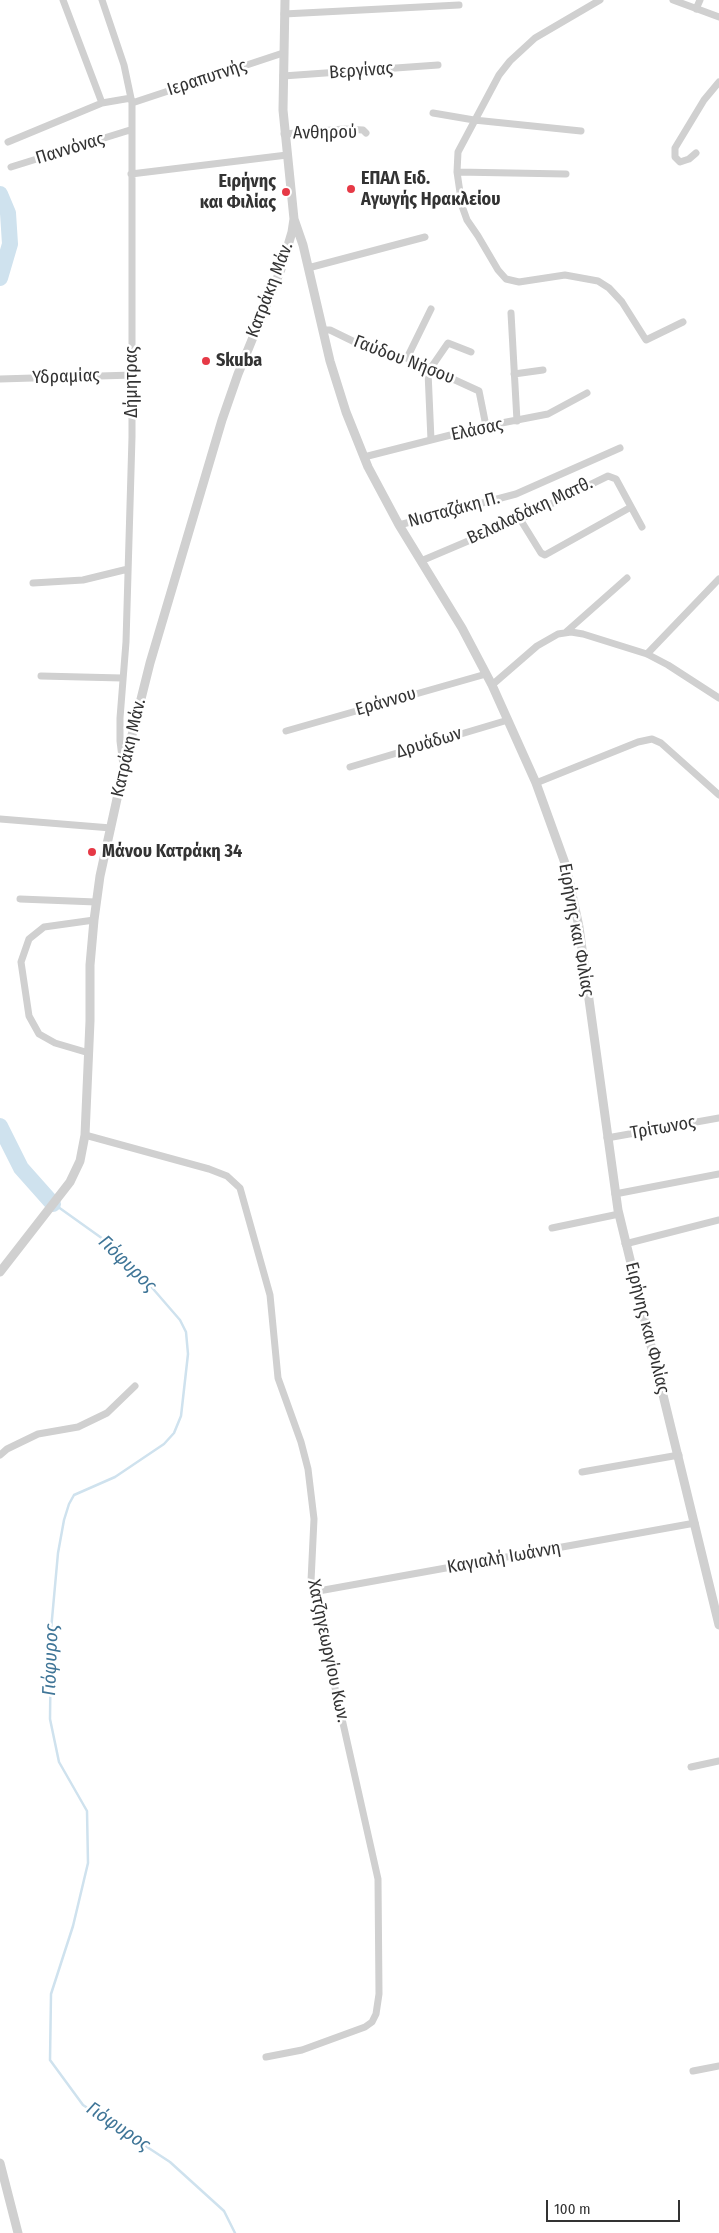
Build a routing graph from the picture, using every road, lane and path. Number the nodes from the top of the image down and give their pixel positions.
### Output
1 (63, 0) edge
2 (102, 0) edge
3 (285, 0) edge
4 (583, 0) edge
5 (600, 0) edge
6 (673, 0) edge
7 (700, 0) edge
8 (592, 4) junction
9 (459, 5) dead end
10 (696, 9) junction
11 (284, 14) junction
12 (719, 17) edge
13 (283, 53) junction
14 (438, 65) dead end
15 (283, 76) junction
16 (719, 82) edge
17 (131, 101) junction
18 (102, 103) junction
19 (433, 113) dead end
20 (474, 120) junction
21 (130, 130) junction
22 (581, 131) dead end
23 (366, 133) dead end
24 (284, 134) junction
25 (8, 142) dead end
26 (696, 153) dead end
27 (287, 155) junction
28 (11, 168) dead end
29 (458, 172) junction
30 (131, 174) junction
31 (566, 174) dead end
32 (294, 220) junction
33 (425, 237) dead end
34 (308, 268) junction
35 (431, 310) dead end
36 (511, 313) dead end
37 (683, 322) dead end
38 (322, 330) junction
39 (471, 352) dead end
40 (407, 358) junction
41 (430, 368) junction
42 (543, 370) dead end
43 (514, 374) junction
44 (133, 375) junction
45 (0, 380) edge
46 (587, 393) dead end
47 (517, 421) junction
48 (486, 426) junction
49 (431, 440) junction
50 (620, 448) dead end
51 (364, 457) junction
52 (631, 507) junction
53 (520, 519) junction
54 (399, 525) junction
55 (642, 527) dead end
56 (421, 561) junction
57 (128, 569) junction
58 (627, 578) dead end
59 (719, 579) edge
60 (33, 582) dead end
61 (566, 632) junction
62 (647, 654) junction
63 (486, 674) junction
64 (41, 676) dead end
65 (122, 678) junction
66 (492, 685) junction
67 (719, 698) edge
68 (508, 720) junction
69 (286, 731) dead end
70 (124, 767) junction
71 (350, 767) dead end
72 (536, 783) junction
73 (719, 795) edge
74 (0, 819) edge
75 (111, 828) junction
76 (20, 899) dead end
77 (96, 902) junction
78 (94, 920) junction
79 (89, 1052) junction
80 (719, 1118) edge
81 (86, 1135) junction
82 (607, 1138) junction
83 (719, 1174) edge
84 (615, 1194) junction
85 (618, 1214) junction
86 (719, 1220) edge
87 (552, 1228) dead end
88 (625, 1244) junction
89 (0, 1272) edge
90 (135, 1386) dead end
91 (0, 1455) edge
92 (679, 1455) junction
93 (582, 1472) dead end
94 (696, 1523) junction
95 (313, 1592) junction
96 (719, 1626) edge
97 (719, 1761) edge
98 (691, 1767) dead end
99 (266, 2058) dead end
100 (719, 2066) edge
101 (694, 2071) dead end
102 (0, 2164) edge
103 (18, 2233) edge

1 - 18 street
2 - 17 street, Δήμητρας
3 - 11 street
4 - 8 street
5 - 8 street
6 - 10 street
7 - 10 street
8 - 20 street
9 - 11 street
10 - 12 street
11 - 13 street
13 - 15 street
13 - 17 street, Ιεραπυτνής
14 - 15 street, Βεργίνας
15 - 24 street
16 - 26 street
17 - 18 street, Ιεραπυτνής
17 - 21 street, Δήμητρας
18 - 25 street, Ιεραπυτνής
19 - 20 street
20 - 22 street
20 - 29 street
21 - 28 street, Παννόνας
21 - 30 street, Δήμητρας
23 - 24 street, Ανθηρού
24 - 27 street
27 - 30 street
27 - 32 street
29 - 31 street
29 - 37 street
30 - 44 street, Δήμητρας
32 - 34 street, Ειρήνης και Φιλίας
32 - 70 street, Κατράκη Μάν.
33 - 34 street
34 - 38 street, Ειρήνης και Φιλίας
35 - 40 street
36 - 43 street
38 - 40 street, Γαύδου Νήσου
38 - 51 street, Ειρήνης και Φιλίας
39 - 41 street
40 - 41 street, Γαύδου Νήσου
41 - 48 street, Γαύδου Νήσου
41 - 49 street
42 - 43 street
43 - 47 street
44 - 45 street, Υδραμίας
44 - 57 street, Δήμητρας
46 - 47 street, Ελάσας
47 - 48 street, Ελάσας
48 - 49 street, Ελάσας
49 - 51 street, Ελάσας
50 - 54 street, Νισταζάκη Π.
51 - 54 street, Ειρήνης και Φιλίας
52 - 53 street, Βελαλαδάκη Ματθ.
52 - 53 street
52 - 55 street, Βελαλαδάκη Ματθ.
53 - 56 street, Βελαλαδάκη Ματθ.
54 - 56 street, Ειρήνης και Φιλίας
56 - 63 street, Ειρήνης και Φιλίας
57 - 60 street
57 - 65 street, Δήμητρας
58 - 61 street
59 - 62 street
61 - 62 street
61 - 66 street
62 - 67 street
63 - 66 street, Ειρήνης και Φιλίας
63 - 69 street, Εράννου
64 - 65 street
65 - 70 street, Δήμητρας
66 - 68 street, Ειρήνης και Φιλίας
68 - 71 street, Δρυάδων
68 - 72 street, Ειρήνης και Φιλίας
70 - 75 street, Κατράκη Μάν.
72 - 73 street
72 - 82 street, Ειρήνης και Φιλίας
74 - 75 street
75 - 77 street, Κατράκη Μάν.
76 - 77 street
77 - 78 street, Κατράκη Μάν.
78 - 79 street, Κατράκη Μάν.
78 - 79 street
79 - 81 street, Κατράκη Μάν.
80 - 82 street, Τρίτωνος
81 - 89 street, Κατράκη Μάν.
81 - 95 street, Χατζηγεωργίου Κων.
82 - 84 street, Ειρήνης και Φιλίας
83 - 84 street
84 - 85 street, Ειρήνης και Φιλίας
85 - 87 street
85 - 88 street, Ειρήνης και Φιλίας
86 - 88 street
88 - 92 street, Ειρήνης και Φιλίας
90 - 91 street
92 - 93 street
92 - 94 street, Ειρήνης και Φιλίας
94 - 95 street, Καγιαλή Ιωάννη
94 - 96 street, Ειρήνης και Φιλίας
95 - 99 street, Χατζηγεωργίου Κων.
97 - 98 street
100 - 101 street
102 - 103 street

